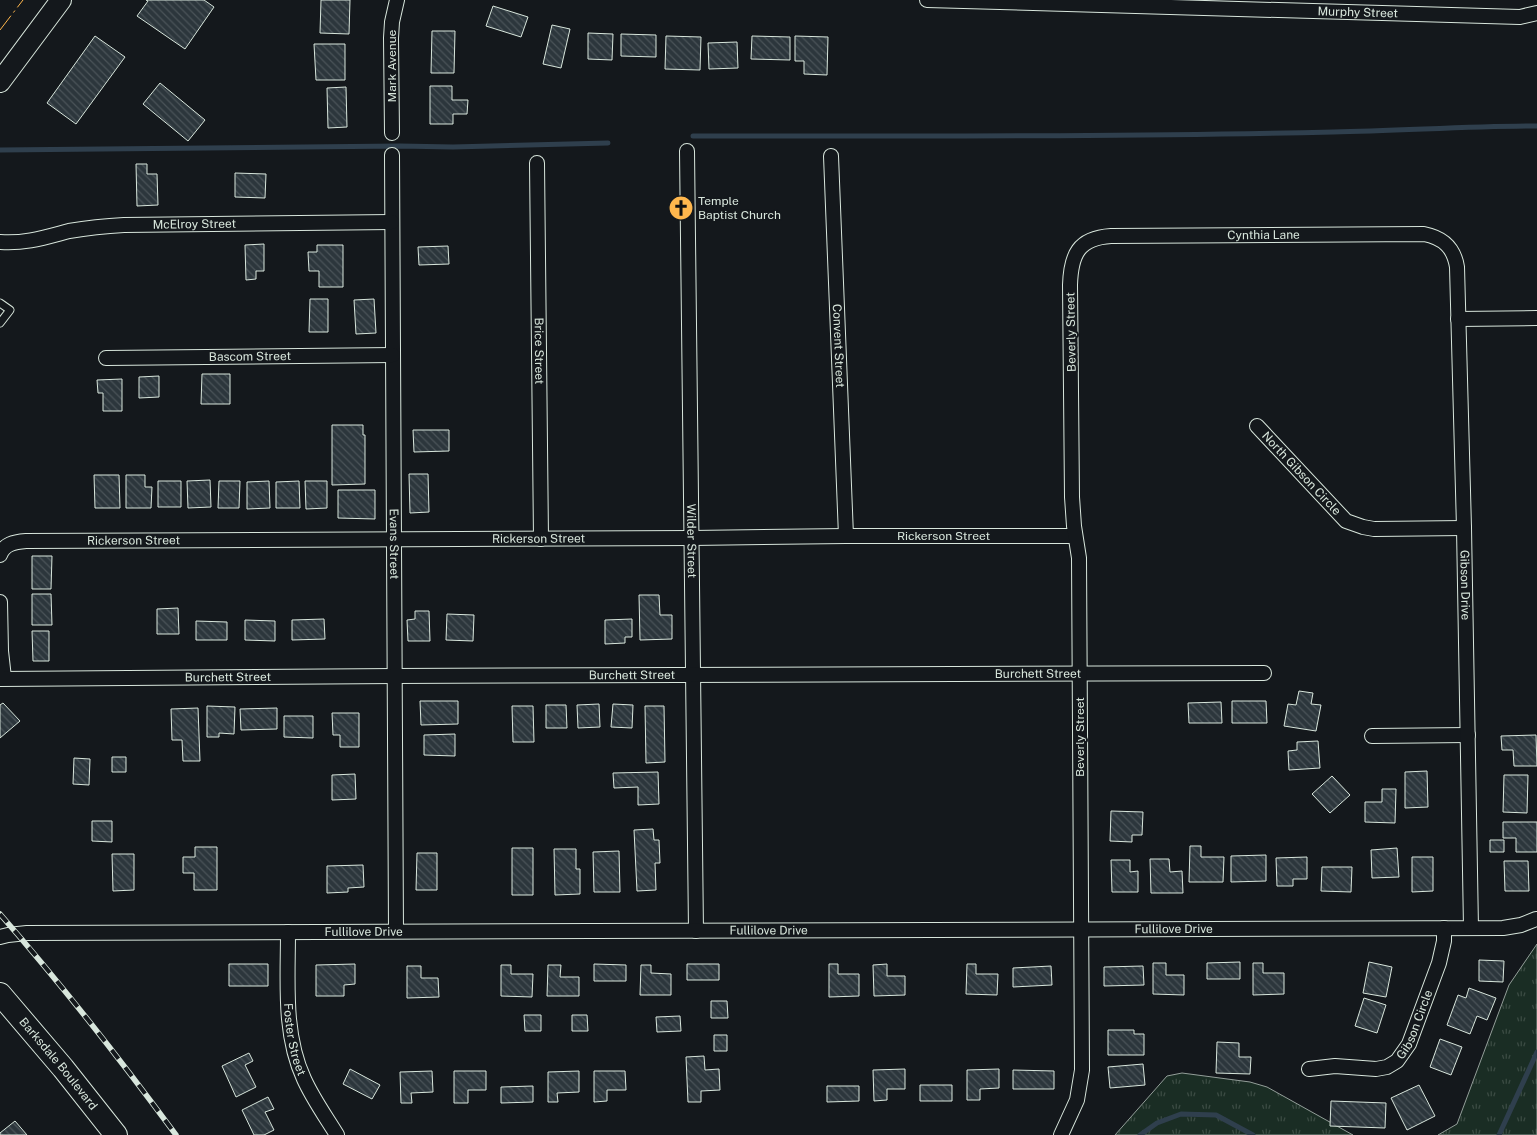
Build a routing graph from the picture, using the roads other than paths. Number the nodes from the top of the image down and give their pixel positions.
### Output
1 (61, 0) edge
2 (397, 0) edge
3 (927, 0) edge
4 (1537, 13) edge
5 (3, 72) edge
6 (392, 133) dead end
7 (686, 151) dead end
8 (392, 155) dead end
9 (831, 156) dead end
10 (537, 163) dead end
11 (392, 222) junction
12 (0, 242) edge
13 (1448, 245) joint
14 (1080, 247) joint
15 (0, 303) edge
16 (1537, 318) edge
17 (1458, 319) junction
18 (0, 323) edge
19 (393, 354) junction
20 (106, 358) dead end
21 (1257, 426) dead end
22 (1464, 528) junction
23 (846, 536) junction
24 (1075, 536) junction
25 (394, 538) junction
26 (692, 538) junction
27 (541, 539) junction
28 (2, 551) edge
29 (0, 602) edge
30 (1264, 673) dead end
31 (1080, 674) junction
32 (395, 676) junction
33 (693, 676) junction
34 (2, 679) edge
35 (1468, 735) junction
36 (1372, 736) dead end
37 (1537, 919) edge
38 (1444, 928) junction
39 (1472, 928) junction
40 (1080, 929) junction
41 (696, 930) junction
42 (396, 931) junction
43 (288, 932) junction
44 (0, 937) edge
45 (0, 994) edge
46 (1309, 1069) dead end
47 (116, 1135) edge
48 (337, 1135) edge
49 (1061, 1135) edge

1 - 5 main road
2 - 6 street, Mark Avenue
3 - 4 street, Murphy Street
7 - 26 street, Wilder Street
8 - 11 street, Evans Street
9 - 23 street, Convent Street
10 - 27 street, Brice Street
11 - 12 street, McElroy Street
11 - 19 street, Evans Street
13 - 14 street, Cynthia Lane
13 - 17 street, Gibson Drive
14 - 24 street, Beverly Street
15 - 18 lane
16 - 17 street
17 - 22 street, Gibson Drive
19 - 20 street, Bascom Street
19 - 25 street, Evans Street
21 - 22 street, North Gibson Circle
22 - 35 street, Gibson Drive
23 - 24 street, Rickerson Street
23 - 26 street, Rickerson Street
24 - 31 street, Beverly Street
25 - 27 street, Rickerson Street
25 - 28 street, Rickerson Street
25 - 32 street, Evans Street
26 - 27 street, Rickerson Street
26 - 33 street, Wilder Street
29 - 34 street
30 - 31 street, Burchett Street
31 - 33 street, Burchett Street
31 - 40 street, Beverly Street
32 - 33 street, Burchett Street
32 - 34 street, Burchett Street
32 - 42 street, Evans Street
33 - 41 street, Wilder Street
35 - 36 street
35 - 39 street, Gibson Drive
37 - 39 street, Fullilove Drive
38 - 39 street, Fullilove Drive
38 - 40 street, Fullilove Drive
38 - 46 street, Gibson Circle
40 - 41 street, Fullilove Drive
40 - 49 street, Beverly Street
41 - 42 street, Fullilove Drive
42 - 43 street, Fullilove Drive
43 - 44 street, Fullilove Drive
43 - 48 street, Foster Street
45 - 47 main road, Barksdale Boulevard

